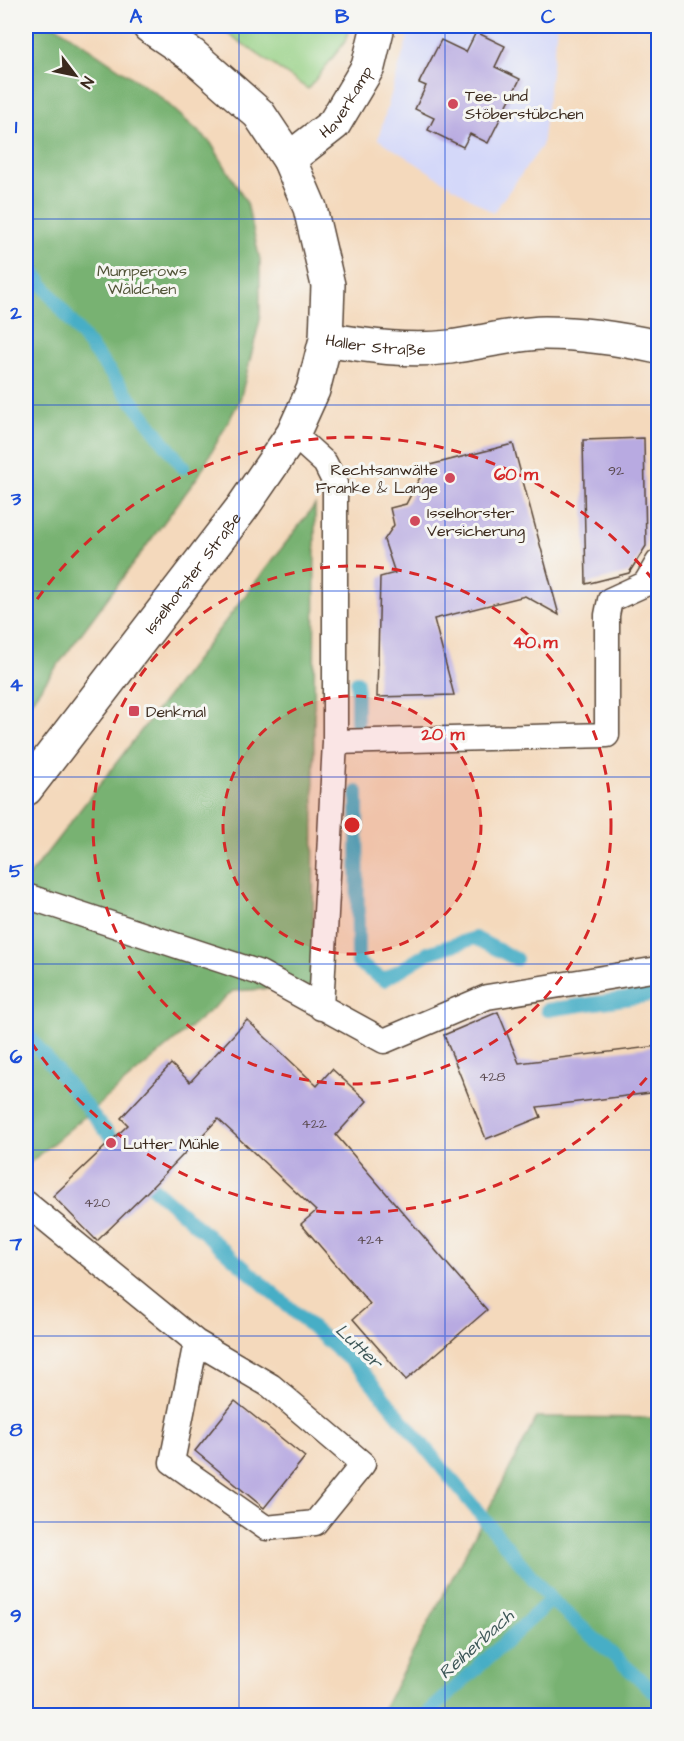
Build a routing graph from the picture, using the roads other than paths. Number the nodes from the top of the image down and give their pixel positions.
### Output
1 (149, 26) edge
2 (378, 26) edge
3 (289, 159) junction
4 (326, 339) junction
5 (658, 347) edge
6 (293, 434) junction
7 (658, 562) edge
8 (335, 742) junction
9 (26, 789) edge
10 (26, 896) edge
11 (658, 969) edge
12 (321, 1008) junction
13 (26, 1203) edge
14 (196, 1342) junction

1 - 3 street, Haller Straße
2 - 3 street, Haverkamp
3 - 4 street, Haller Straße
4 - 5 street, Haller Straße
4 - 6 street, Isselhorster Straße
6 - 8 lane
6 - 9 street, Isselhorster Straße
7 - 8 lane
8 - 12 lane
10 - 12 lane
11 - 12 lane
13 - 14 lane
14 - 14 lane

